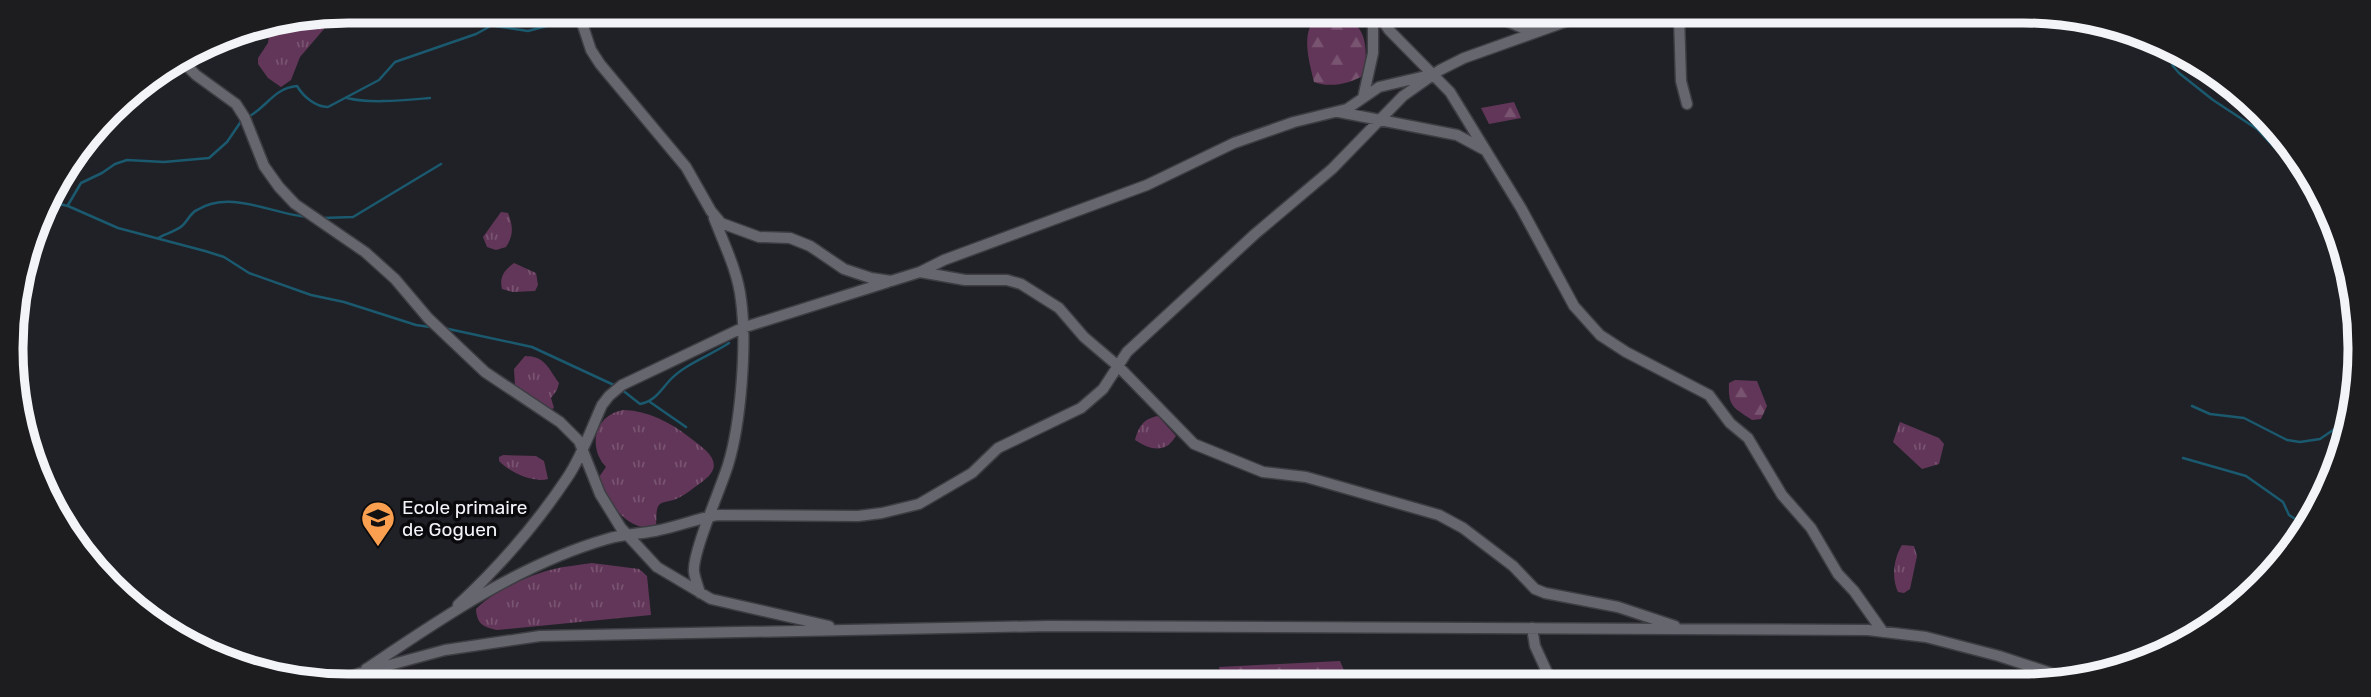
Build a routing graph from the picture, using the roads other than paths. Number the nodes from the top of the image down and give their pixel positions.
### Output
1 (582, 23) edge
2 (1375, 23) edge
3 (1383, 23) edge
4 (1511, 23) edge
5 (1558, 23) edge
6 (1679, 23) edge
7 (1537, 32) junction
8 (188, 65) edge
9 (1435, 74) junction
10 (1363, 98) junction
11 (1687, 104) dead end
12 (1339, 111) junction
13 (1382, 119) junction
14 (1486, 152) junction
15 (711, 211) junction
16 (920, 272) junction
17 (891, 281) junction
18 (742, 328) junction
19 (1118, 366) junction
20 (583, 447) junction
21 (710, 517) junction
22 (626, 534) junction
23 (700, 593) junction
24 (442, 620) junction
25 (1532, 628) junction
26 (1685, 629) junction
27 (847, 630) junction
28 (1883, 632) junction
29 (360, 673) joint
30 (2050, 673) edge
31 (1548, 674) edge

1 - 15 street
2 - 10 street
3 - 9 street
4 - 7 street
5 - 7 street
6 - 11 street
7 - 9 street
8 - 20 street
9 - 10 street
9 - 13 street
9 - 14 street
10 - 12 street
12 - 13 street
12 - 16 street
13 - 14 street
13 - 19 street
14 - 28 street
15 - 17 street
15 - 18 street
16 - 17 street
16 - 19 street
17 - 18 street
18 - 20 street
18 - 21 street
19 - 21 street
19 - 26 street
20 - 22 street
20 - 24 street
21 - 22 street
21 - 23 street
22 - 23 street
22 - 24 street
23 - 27 street
24 - 29 street
25 - 26 street
25 - 27 street
25 - 31 street
26 - 28 street
27 - 29 street
28 - 30 street

